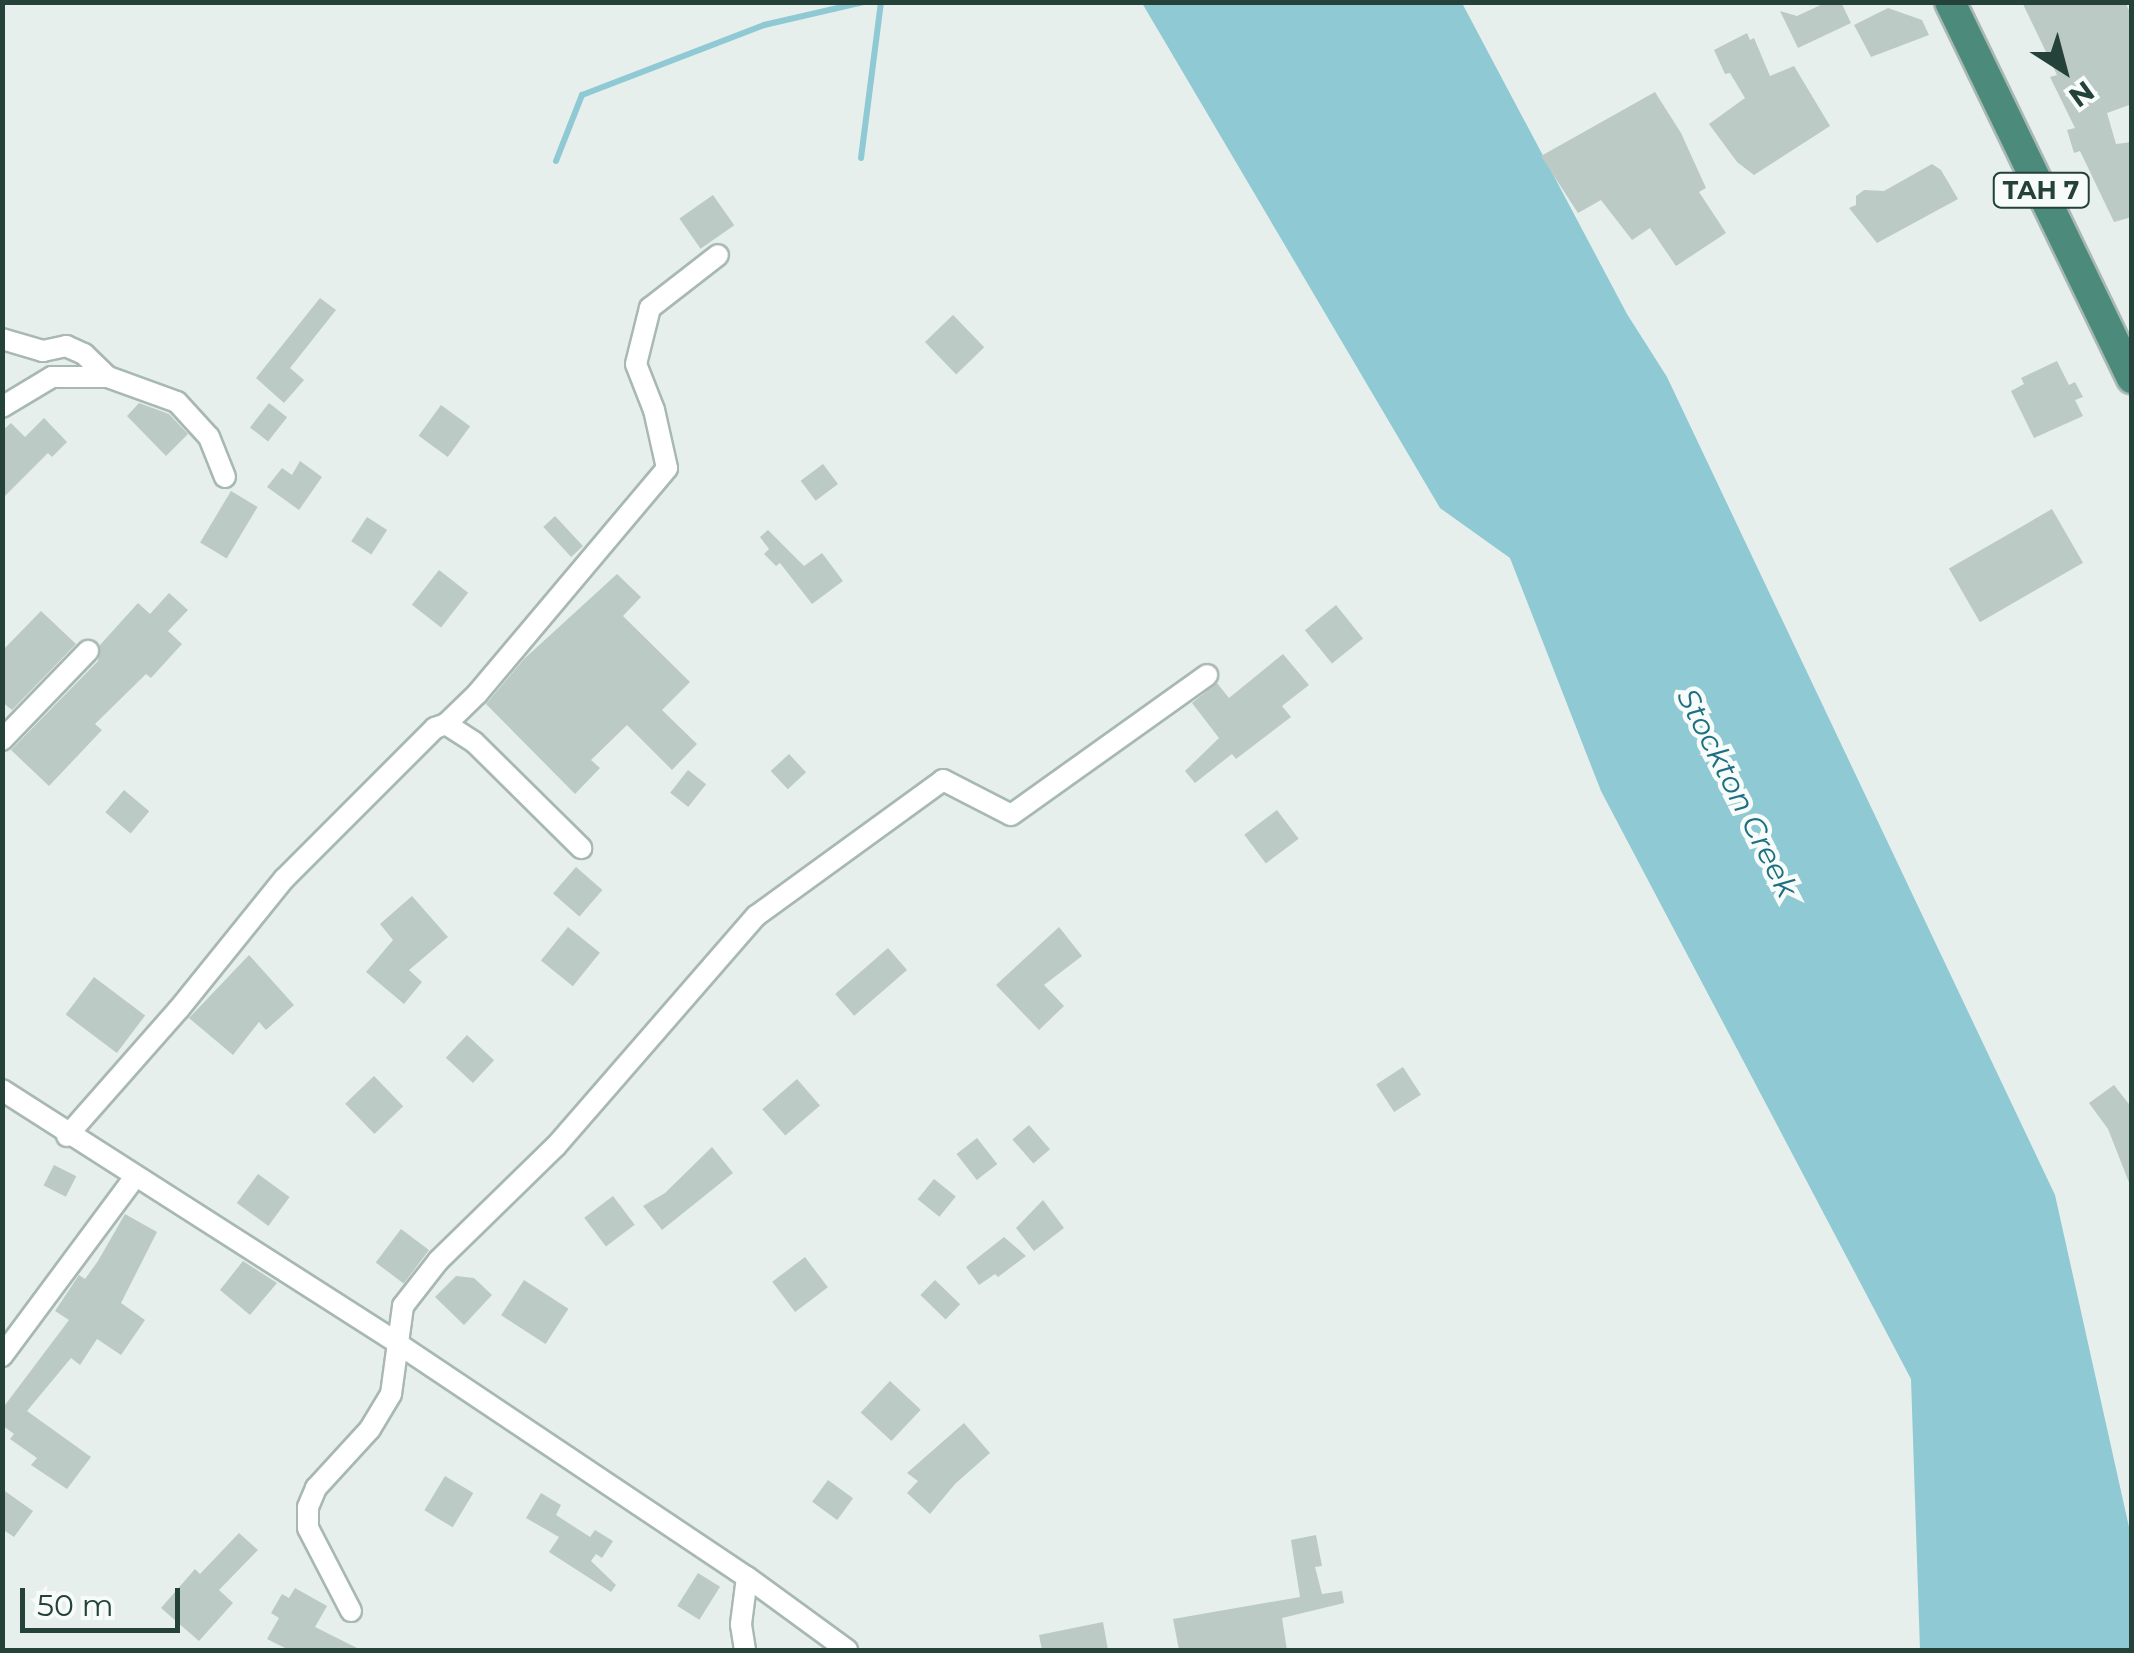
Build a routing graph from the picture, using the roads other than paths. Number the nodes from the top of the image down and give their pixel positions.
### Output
1 (1950, 2) edge
2 (718, 255) dead end
3 (2, 338) edge
4 (108, 377) junction
5 (2132, 378) edge
6 (2, 406) edge
7 (224, 477) dead end
8 (88, 651) dead end
9 (1208, 676) dead end
10 (446, 724) junction
11 (2, 740) edge
12 (581, 848) dead end
13 (2, 1090) edge
14 (68, 1136) junction
15 (134, 1178) junction
16 (398, 1343) junction
17 (2, 1356) edge
18 (747, 1577) junction
19 (351, 1611) dead end
20 (744, 1650) edge
21 (848, 1650) edge

1 - 5 highway, TAH 7
2 - 10 street
3 - 4 street
4 - 6 street
4 - 7 street
8 - 11 street
9 - 16 street
10 - 12 street
10 - 14 street
13 - 14 street
14 - 15 street
15 - 16 street
15 - 17 street
16 - 18 street
16 - 19 street
18 - 20 street
18 - 21 street

